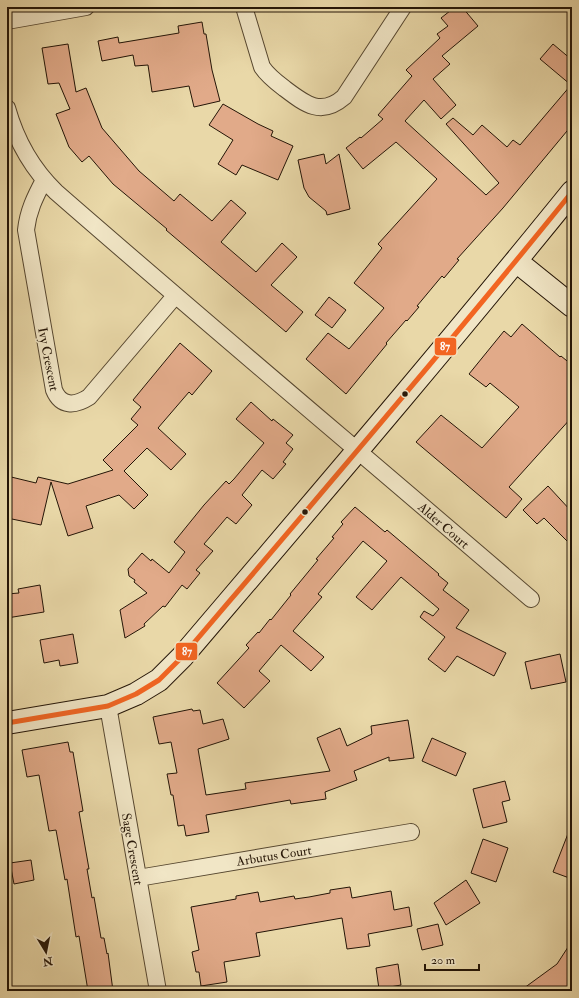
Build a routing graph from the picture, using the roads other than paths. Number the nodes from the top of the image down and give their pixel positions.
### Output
1 (86, 7) edge
2 (244, 7) edge
3 (403, 7) edge
4 (7, 21) edge
5 (7, 108) edge
6 (44, 180) junction
7 (572, 192) edge
8 (516, 261) junction
9 (175, 296) junction
10 (572, 306) edge
11 (358, 450) junction
12 (531, 600) dead end
13 (108, 706) junction
14 (9, 723) edge
15 (411, 832) dead end
16 (138, 878) junction
17 (158, 991) edge

1 - 4 street
2 - 3 street
5 - 6 street
6 - 9 street
6 - 9 street, Ivy Crescent
7 - 8 street
8 - 10 street
8 - 11 street
9 - 11 street
11 - 12 street, Alder Court
11 - 13 street
13 - 14 street
13 - 16 street, Sage Crescent
15 - 16 street, Arbutus Court
16 - 17 street, Sage Crescent

